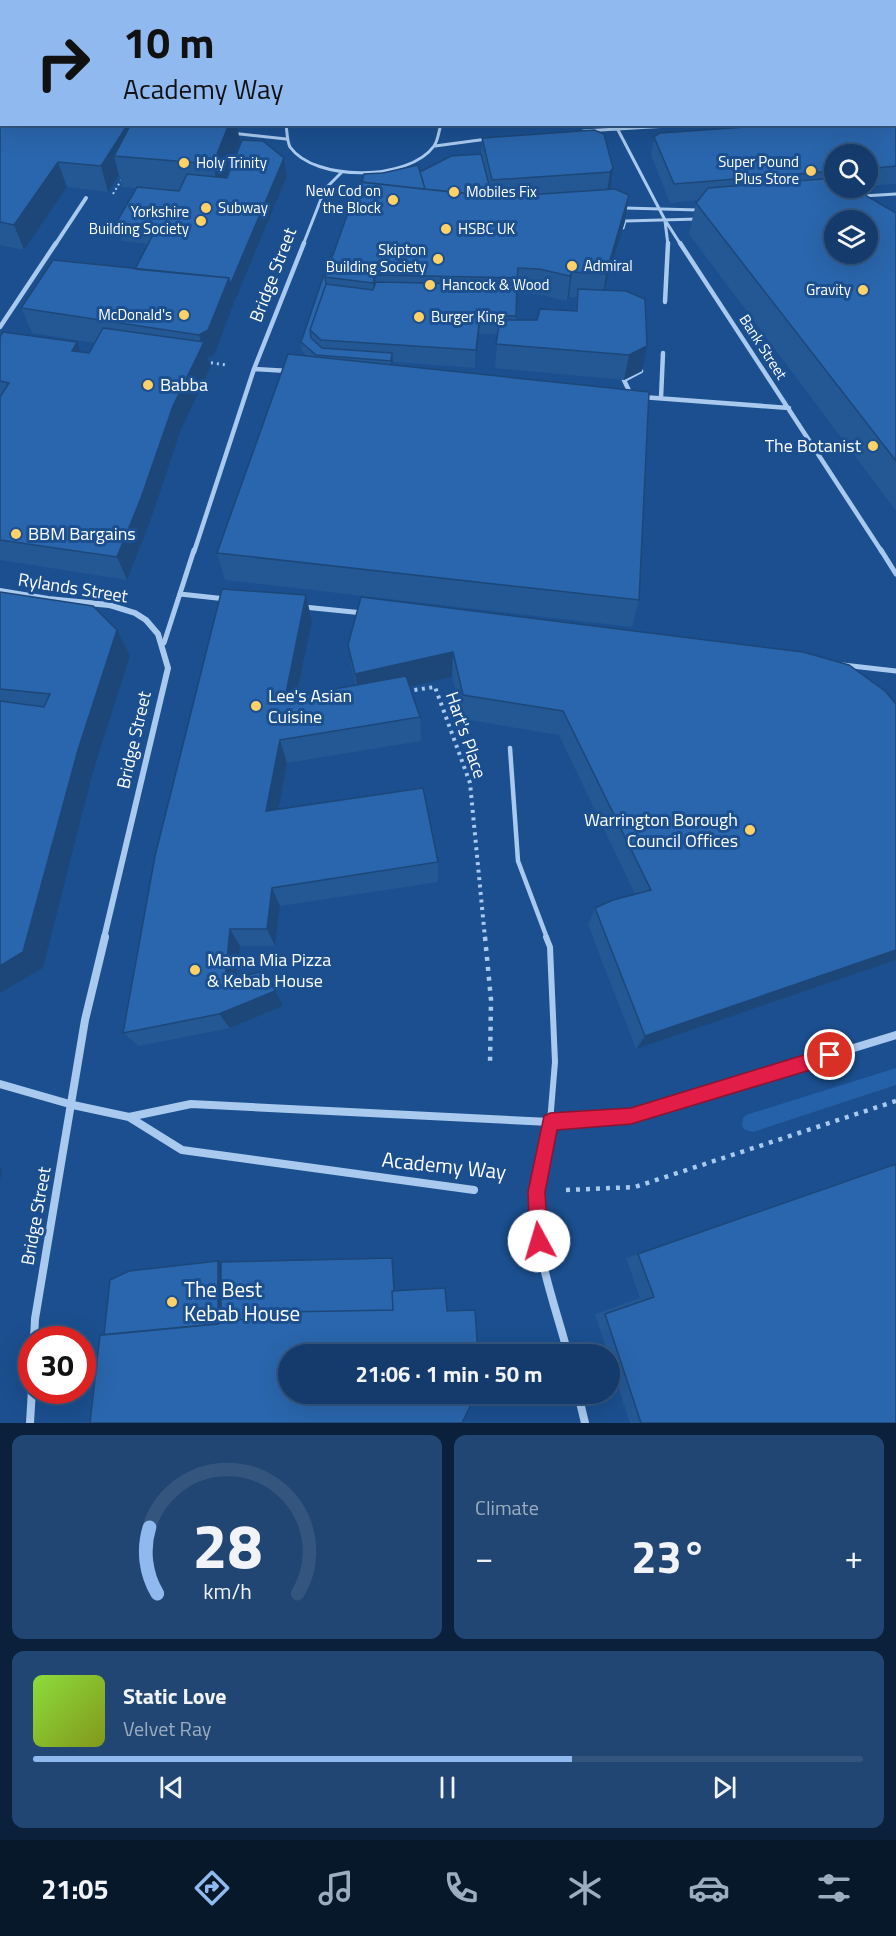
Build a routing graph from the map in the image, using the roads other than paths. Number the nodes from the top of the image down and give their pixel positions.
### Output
1 (286, 126) edge
2 (441, 126) edge
3 (660, 126) edge
4 (617, 128) junction
5 (225, 132) edge
6 (572, 132) edge
7 (493, 138) edge
8 (286, 139) junction
9 (435, 146) junction
10 (341, 172) junction
11 (896, 194) edge
12 (878, 195) edge
13 (86, 198) road end
14 (868, 198) edge
15 (873, 205) edge
16 (614, 207) edge
17 (707, 209) edge
18 (659, 210) junction
19 (664, 220) junction
20 (695, 226) dead end
21 (622, 232) edge
22 (665, 302) dead end
23 (0, 327) edge
24 (663, 353) dead end
25 (642, 359) edge
26 (254, 369) junction
27 (297, 372) edge
28 (620, 396) edge
29 (632, 396) junction
30 (661, 398) junction
31 (635, 405) edge
32 (789, 408) junction
33 (896, 574) edge
34 (0, 591) edge
35 (180, 594) junction
36 (228, 599) edge
37 (299, 606) edge
38 (370, 614) edge
39 (164, 643) junction
40 (837, 664) edge
41 (896, 671) edge
42 (510, 748) dead end
43 (896, 1035) edge
44 (0, 1084) edge
45 (73, 1105) junction
46 (129, 1117) junction
47 (550, 1122) junction
48 (474, 1190) dead end
49 (35, 1326) edge
50 (565, 1344) edge
51 (31, 1404) edge
52 (580, 1404) edge
53 (30, 1423) edge
54 (585, 1423) edge

1 - 8 street
2 - 9 street
3 - 4 street
4 - 6 street
4 - 18 street, Bank Street
5 - 8 street
7 - 9 street
8 - 10 street
9 - 10 street
10 - 26 street, Bridge Street
11 - 12 lane
13 - 23 street
14 - 15 lane
16 - 18 lane
17 - 18 lane
18 - 19 street, Bank Street
19 - 20 street
19 - 21 street
19 - 22 street
19 - 32 street, Bank Street
24 - 30 street
25 - 29 street
26 - 27 street
26 - 35 street, Bridge Street
28 - 29 street
29 - 30 street
29 - 31 street
30 - 32 street
32 - 33 street, Bank Street
34 - 39 street, Rylands Street
35 - 36 street
35 - 39 street, Bridge Street
37 - 38 street
39 - 45 street, Bridge Street
40 - 41 street
42 - 47 lane
43 - 47 street, Academy Way
44 - 45 street, Academy Way
45 - 46 street, Academy Way
45 - 49 street, Bridge Street
46 - 47 street, Academy Way
46 - 48 street, Academy Way
47 - 50 street
51 - 53 street
52 - 54 street

